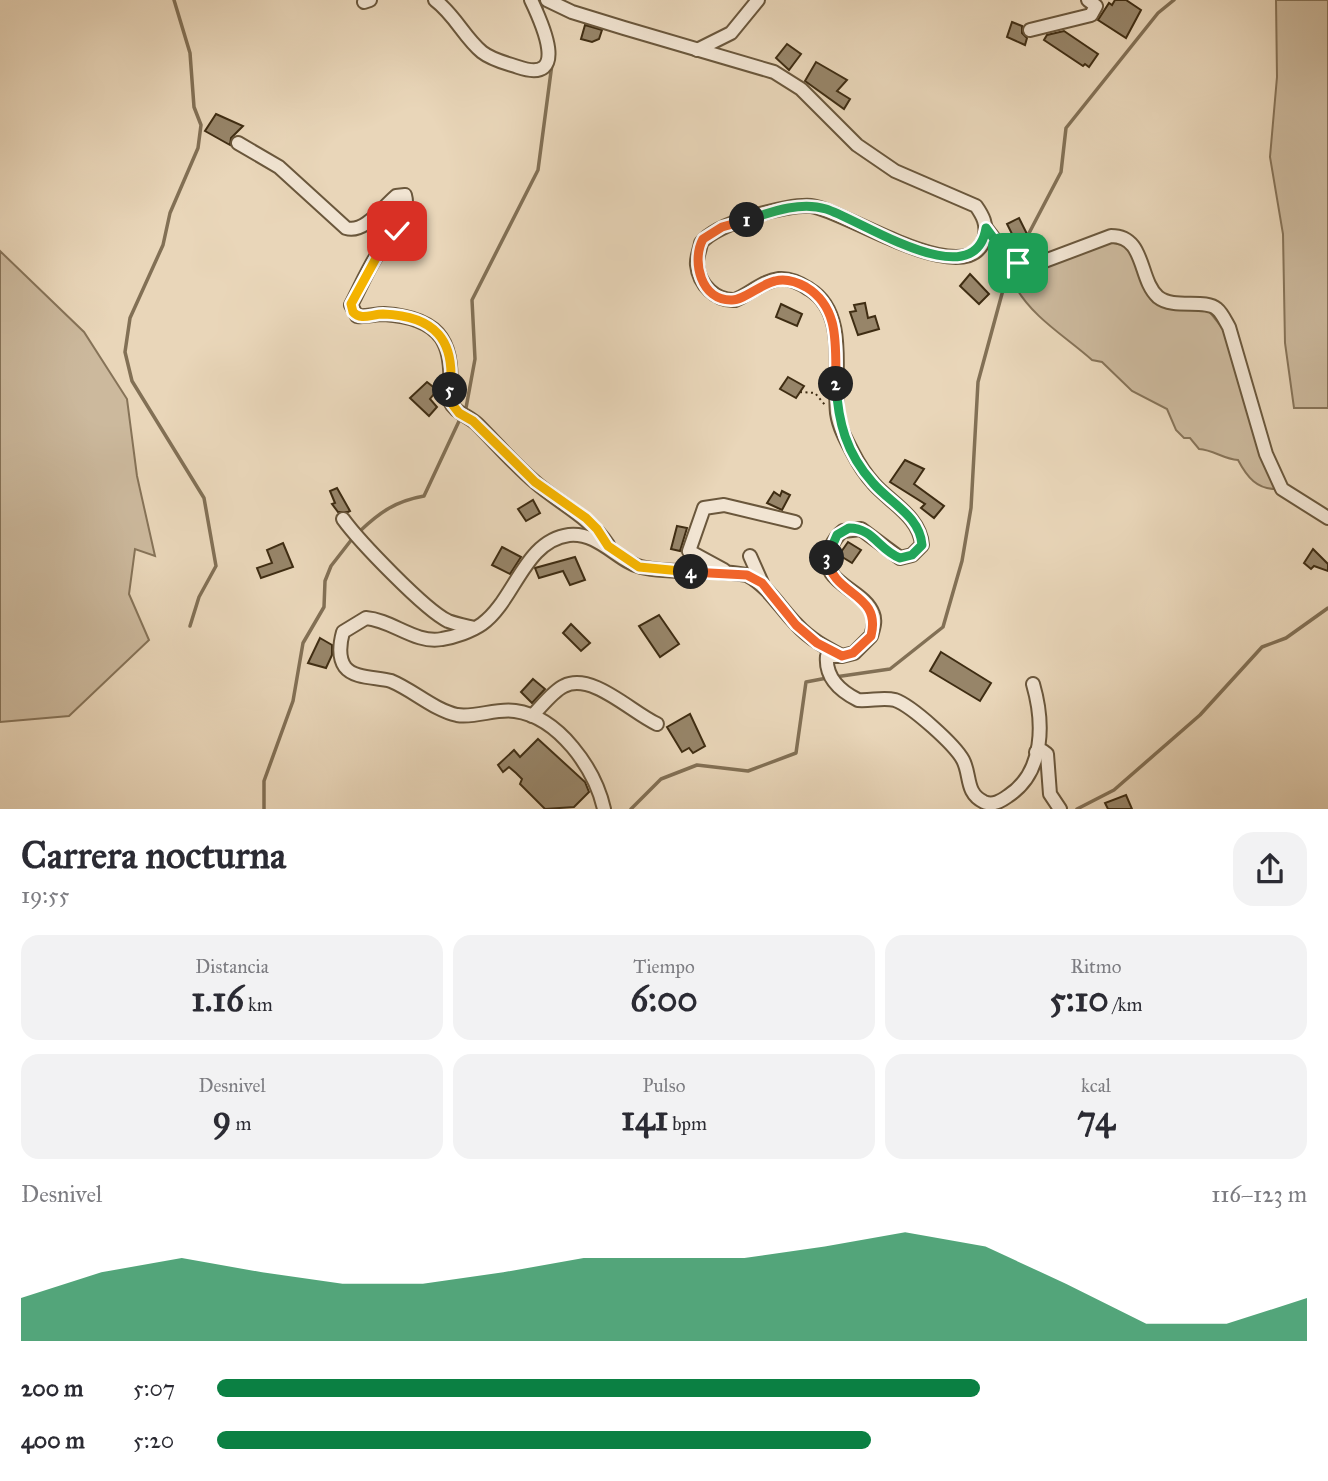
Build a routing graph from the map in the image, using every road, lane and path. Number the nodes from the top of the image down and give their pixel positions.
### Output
1 (435, 0) edge
2 (531, 0) edge
3 (547, 0) edge
4 (758, 0) edge
5 (1088, 0) edge
6 (1030, 30) dead end
7 (697, 50) junction
8 (238, 143) dead end
9 (986, 228) junction
10 (800, 392) dead end
11 (838, 420) junction
12 (1328, 518) edge
13 (343, 519) dead end
14 (795, 522) dead end
15 (608, 546) junction
16 (750, 556) dead end
17 (731, 573) junction
18 (762, 583) junction
19 (475, 629) junction
20 (842, 656) junction
21 (1033, 684) dead end
22 (532, 716) junction
23 (657, 724) dead end
24 (1036, 752) junction
25 (604, 809) edge
26 (1060, 809) edge

1 - 2 street
3 - 7 street
4 - 7 street
5 - 6 street
7 - 9 street
8 - 15 street
9 - 11 street
9 - 12 street
10 - 11 path
11 - 20 street
13 - 19 street
14 - 17 street
15 - 17 street
15 - 19 street
16 - 18 street
17 - 18 street
18 - 20 street
19 - 22 street
20 - 24 street
21 - 24 street
22 - 23 street
22 - 25 street
24 - 26 street

